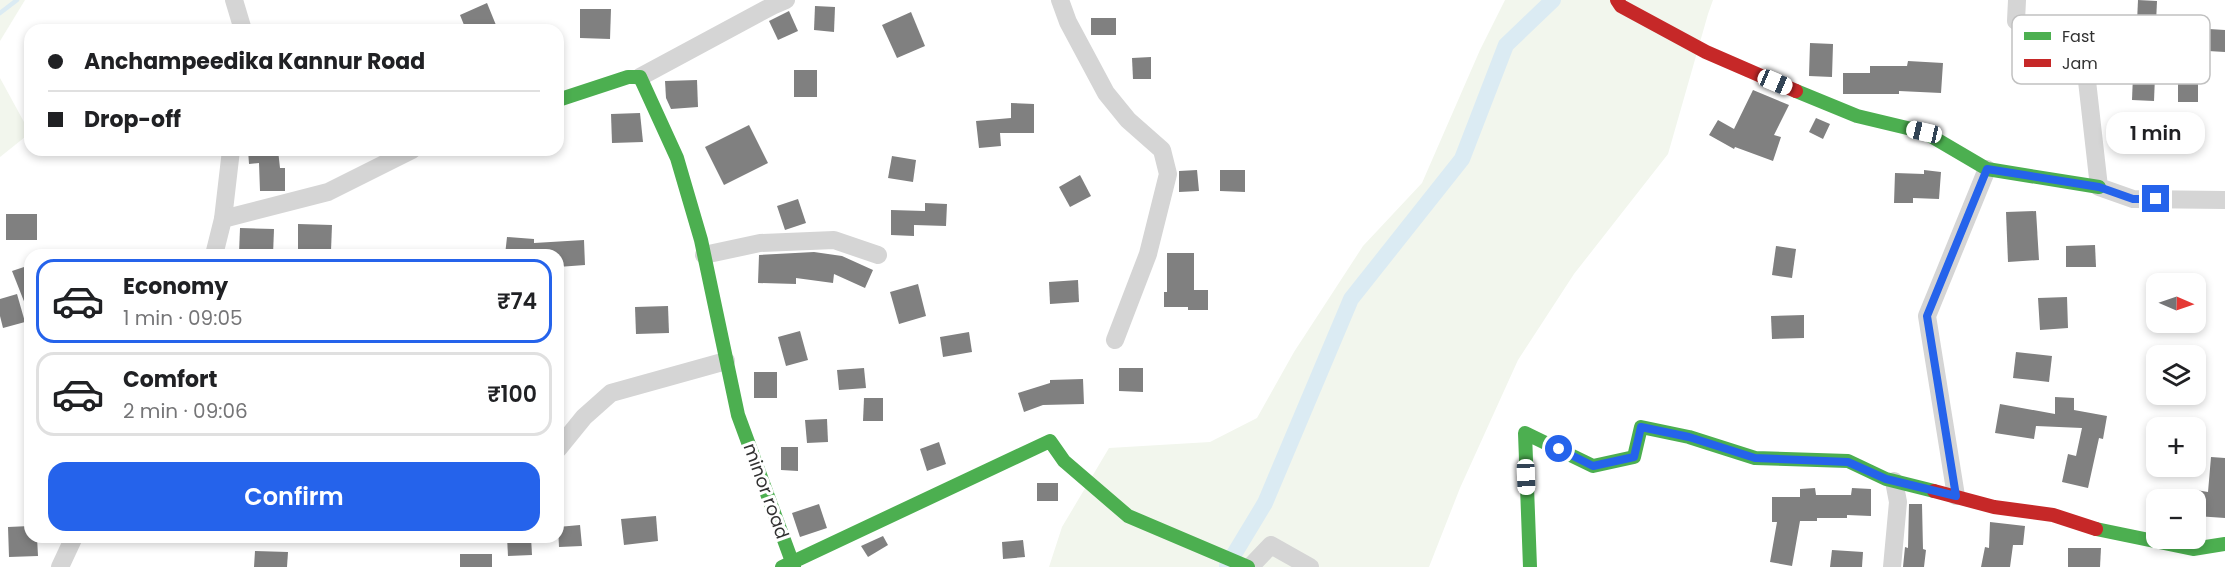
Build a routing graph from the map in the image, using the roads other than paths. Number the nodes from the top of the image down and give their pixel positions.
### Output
1 (234, 0) edge
2 (786, 0) edge
3 (1059, 0) edge
4 (1617, 0) edge
5 (2017, 0) edge
6 (2016, 15) edge
7 (241, 24) edge
8 (640, 77) junction
9 (2087, 84) edge
10 (564, 98) edge
11 (230, 156) edge
12 (400, 156) edge
13 (1987, 169) junction
14 (2099, 187) junction
15 (2225, 200) edge
16 (223, 219) junction
17 (216, 249) edge
18 (705, 255) junction
19 (878, 255) dead end
20 (1115, 340) dead end
21 (726, 361) junction
22 (564, 442) edge
23 (1894, 481) junction
24 (1956, 496) junction
25 (72, 543) edge
26 (2225, 544) edge
27 (1239, 563) edge
28 (789, 565) edge
29 (60, 567) edge
30 (1310, 567) edge
31 (1530, 567) edge
32 (1892, 567) edge

1 - 7 street
2 - 8 street
3 - 20 street
4 - 13 street
5 - 6 street
8 - 10 street
8 - 18 street, minor road
9 - 14 street
11 - 16 street
12 - 16 street
13 - 14 street
13 - 24 street
14 - 15 street
16 - 17 street
18 - 19 street
18 - 21 street, minor road
21 - 22 street
21 - 28 street, minor road
23 - 24 street
23 - 31 street
23 - 32 street
24 - 26 street
25 - 29 street
27 - 28 street
27 - 30 street

